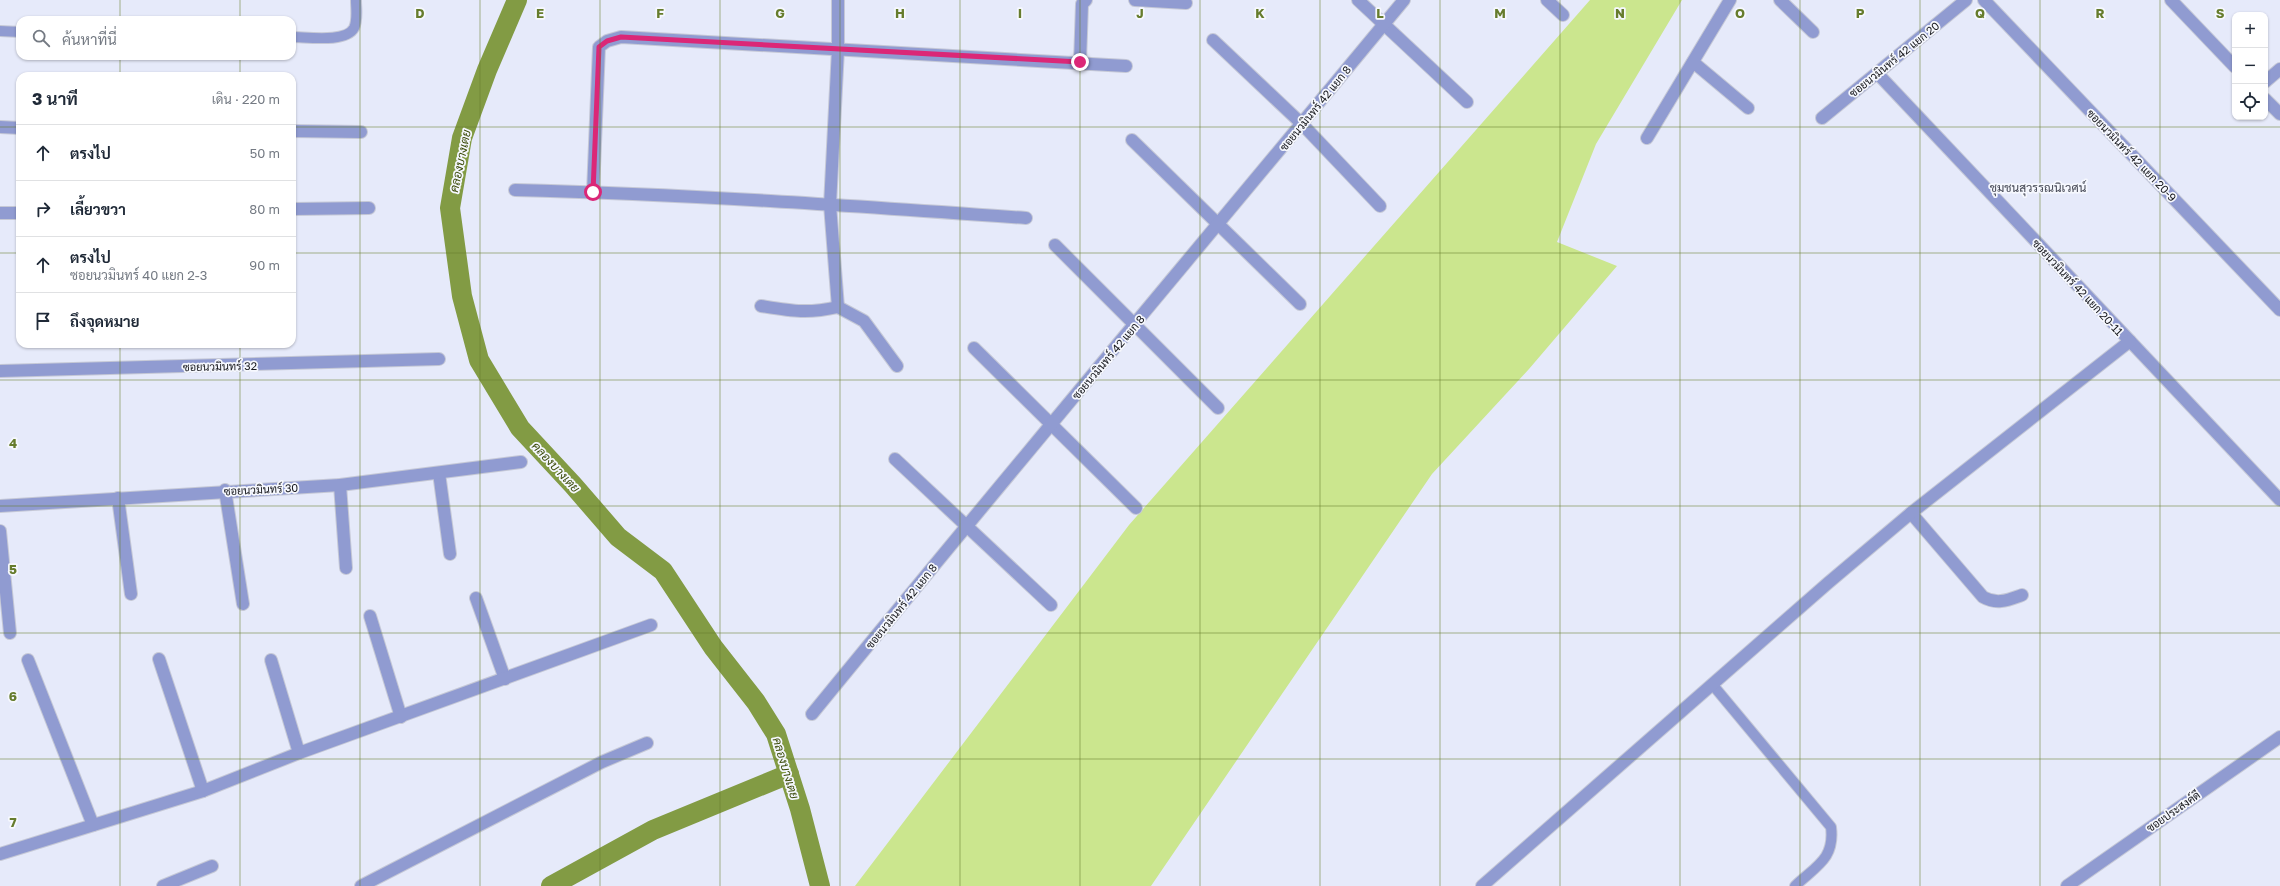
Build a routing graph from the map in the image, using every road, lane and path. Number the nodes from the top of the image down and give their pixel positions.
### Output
1 (356, 0) edge
2 (838, 0) edge
3 (1086, 0) edge
4 (1135, 0) edge
5 (1358, 0) edge
6 (1404, 0) edge
7 (1547, 0) edge
8 (1730, 0) edge
9 (1780, 0) edge
10 (1966, 0) edge
11 (1984, 0) edge
12 (2172, 0) edge
13 (1186, 3) dead end
14 (1563, 15) dead end
15 (1383, 25) junction
16 (0, 31) edge
17 (16, 32) edge
18 (1813, 32) dead end
19 (296, 37) edge
20 (1213, 40) dead end
21 (838, 49) junction
22 (1080, 62) junction
23 (1693, 62) junction
24 (2232, 64) edge
25 (1126, 66) dead end
26 (2280, 69) edge
27 (1877, 73) junction
28 (2268, 79) edge
29 (1467, 102) dead end
30 (2268, 102) edge
31 (1748, 108) dead end
32 (2280, 114) edge
33 (1822, 118) dead end
34 (1302, 124) junction
35 (0, 127) edge
36 (16, 128) edge
37 (296, 131) edge
38 (361, 132) dead end
39 (1647, 138) dead end
40 (1132, 140) dead end
41 (515, 190) dead end
42 (593, 192) junction
43 (830, 204) junction
44 (1380, 206) dead end
45 (369, 208) dead end
46 (296, 209) edge
47 (0, 213) edge
48 (16, 213) edge
49 (1026, 218) dead end
50 (1219, 224) junction
51 (1055, 245) dead end
52 (1300, 304) dead end
53 (761, 306) dead end
54 (838, 307) junction
55 (2280, 310) edge
56 (1135, 326) junction
57 (2130, 341) junction
58 (974, 348) dead end
59 (439, 359) dead end
60 (896, 366) dead end
61 (0, 371) edge
62 (1218, 408) dead end
63 (1052, 424) junction
64 (895, 459) dead end
65 (521, 462) dead end
66 (439, 472) junction
67 (340, 485) junction
68 (225, 490) junction
69 (118, 498) junction
70 (2280, 500) edge
71 (0, 506) edge
72 (1136, 508) dead end
73 (1911, 513) junction
74 (967, 524) junction
75 (0, 531) edge
76 (450, 554) dead end
77 (346, 568) dead end
78 (131, 594) dead end
79 (2022, 595) dead end
80 (476, 598) dead end
81 (243, 604) dead end
82 (1051, 604) dead end
83 (370, 616) dead end
84 (651, 625) dead end
85 (10, 633) dead end
86 (159, 659) dead end
87 (28, 660) dead end
88 (271, 660) dead end
89 (505, 680) junction
90 (1712, 684) junction
91 (812, 714) dead end
92 (401, 717) junction
93 (2280, 737) edge
94 (647, 743) dead end
95 (299, 753) junction
96 (203, 791) junction
97 (93, 825) junction
98 (0, 854) edge
99 (212, 866) dead end
100 (163, 886) edge
101 (361, 886) edge
102 (1482, 886) edge
103 (1795, 886) edge
104 (2067, 886) edge

1 - 19 lane
2 - 21 street
3 - 22 street
4 - 13 street
5 - 15 street
6 - 15 street, ซอยนวมินทร์ 42 แยก 8
7 - 14 street
8 - 23 street
9 - 18 street
10 - 27 street, ซอยนวมินทร์ 42 แยก 20
11 - 55 street, ซอยนวมินทร์ 42 แยก 20-9
12 - 24 street
15 - 29 street
15 - 34 street, ซอยนวมินทร์ 42 แยก 8
16 - 17 lane
20 - 34 street
21 - 22 street
21 - 42 street
21 - 43 street
22 - 25 street
23 - 31 street
23 - 39 street
26 - 28 street
27 - 33 street, ซอยนวมินทร์ 42 แยก 20
27 - 57 street, ซอยนวมินทร์ 42 แยก 20-11
30 - 32 street
34 - 44 street
34 - 50 street, ซอยนวมินทร์ 42 แยก 8
35 - 36 street
37 - 38 street
40 - 50 street
41 - 42 street
42 - 43 street
43 - 49 street
43 - 54 street
45 - 46 street
47 - 48 street
50 - 52 street
50 - 56 street, ซอยนวมินทร์ 42 แยก 8
51 - 56 street
53 - 54 street
54 - 60 street
56 - 62 street
56 - 63 street, ซอยนวมินทร์ 42 แยก 8
57 - 70 street, ซอยนวมินทร์ 42 แยก 20-11
57 - 73 street
58 - 63 street
59 - 61 street, ซอยนวมินทร์ 32
63 - 72 street
63 - 74 street, ซอยนวมินทร์ 42 แยก 8
64 - 74 street
65 - 66 street, ซอยนวมินทร์ 30
66 - 67 street, ซอยนวมินทร์ 30
66 - 76 street
67 - 68 street, ซอยนวมินทร์ 30
67 - 77 street
68 - 69 street, ซอยนวมินทร์ 30
68 - 81 street
69 - 71 street, ซอยนวมินทร์ 30
69 - 78 street
73 - 79 street
73 - 90 street
74 - 82 street
74 - 91 street, ซอยนวมินทร์ 42 แยก 8
75 - 85 street
80 - 89 street
83 - 92 street
84 - 89 street
86 - 96 street
87 - 97 street
88 - 95 street
89 - 92 street
90 - 102 street
90 - 103 lane
92 - 95 street
93 - 104 street, ซอยประสงค์ดี
94 - 101 street
95 - 96 street
96 - 97 street
97 - 98 street
99 - 100 street

